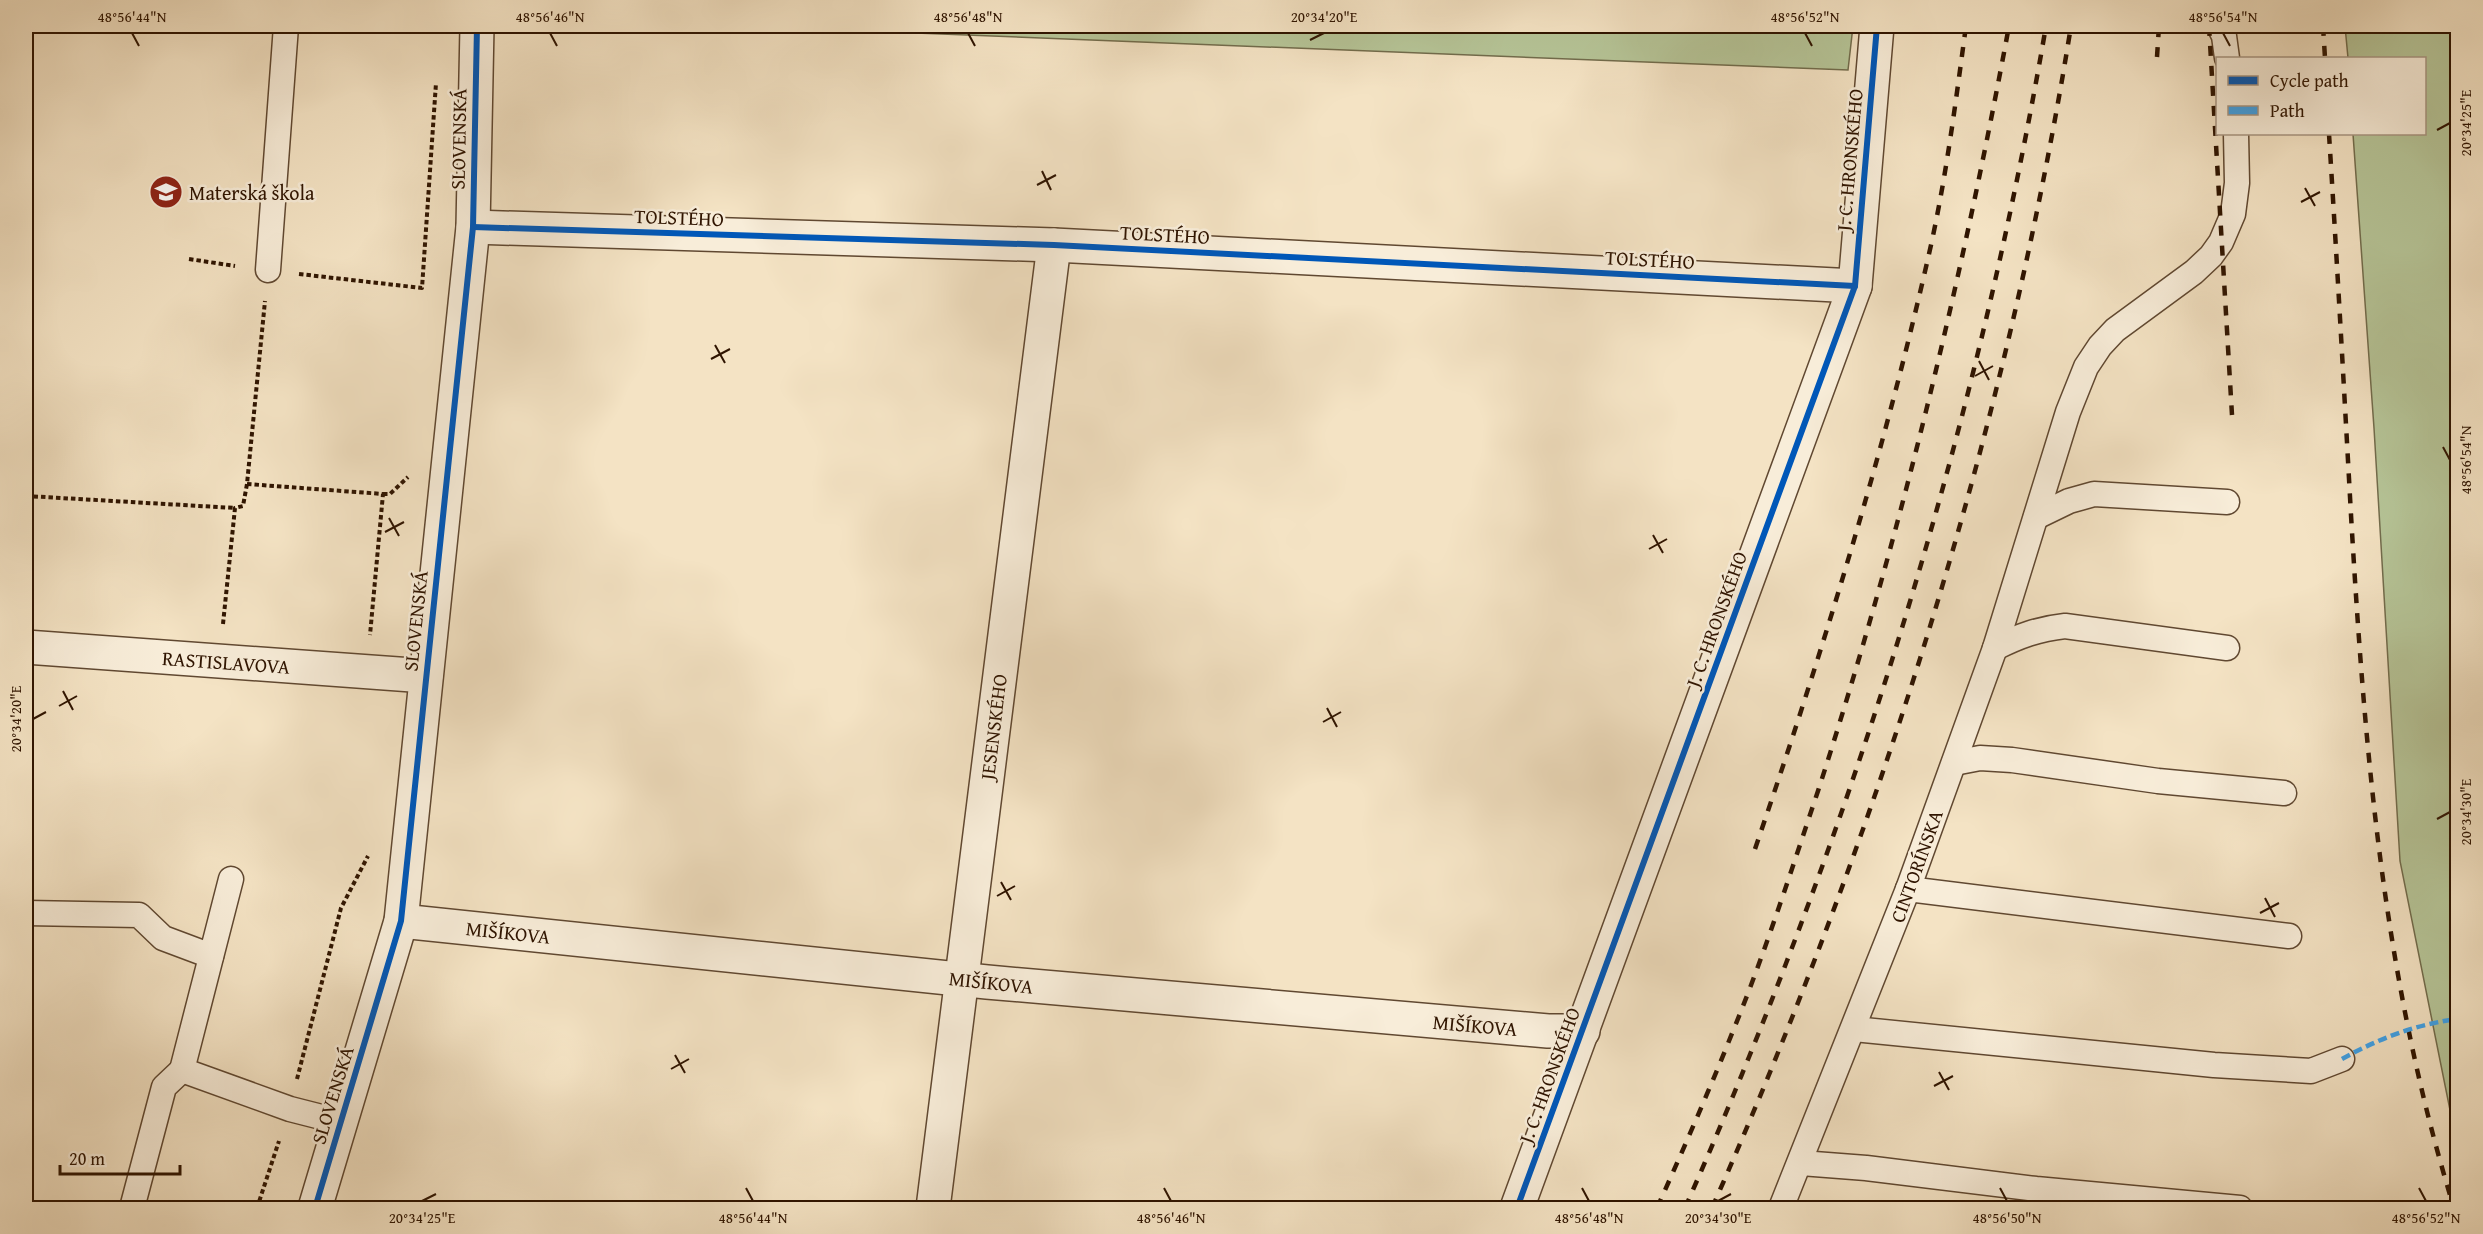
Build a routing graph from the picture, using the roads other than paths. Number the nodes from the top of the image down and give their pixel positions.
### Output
1 (286, 26) edge
2 (477, 26) edge
3 (1877, 26) edge
4 (2219, 26) edge
5 (2227, 57) edge
6 (2236, 135) edge
7 (473, 226) junction
8 (1054, 245) junction
9 (268, 270) road end
10 (1855, 286) junction
11 (2227, 502) dead end
12 (2036, 517) junction
13 (26, 647) edge
14 (1995, 648) junction
15 (2228, 648) dead end
16 (426, 676) junction
17 (1954, 763) junction
18 (2284, 794) dead end
19 (231, 879) dead end
20 (1908, 889) junction
21 (26, 913) edge
22 (401, 921) junction
23 (2289, 936) dead end
24 (211, 956) junction
25 (962, 979) junction
26 (1854, 1029) junction
27 (1583, 1031) junction
28 (2342, 1059) dead end
29 (182, 1070) junction
30 (341, 1122) junction
31 (1801, 1163) junction
32 (132, 1209) edge
33 (315, 1209) edge
34 (933, 1209) edge
35 (1517, 1209) edge
36 (1781, 1209) edge
37 (2240, 1209) edge

1 - 9 lane
2 - 7 street, SLOVENSKÁ
3 - 10 street, J. C. HRONSKÉHO
4 - 5 lane
6 - 12 lane, CINTORÍNSKA
7 - 8 street, TOLSTÉHO
7 - 16 street, SLOVENSKÁ
8 - 10 street, TOLSTÉHO
8 - 25 street, JESENSKÉHO
10 - 27 street, J. C. HRONSKÉHO
11 - 12 lane
12 - 14 lane, CINTORÍNSKA
13 - 16 street, RASTISLAVOVA
14 - 15 lane
14 - 17 lane, CINTORÍNSKA
16 - 22 street, SLOVENSKÁ
17 - 18 lane
17 - 20 lane, CINTORÍNSKA
19 - 24 lane
20 - 23 lane
20 - 26 lane, CINTORÍNSKA
21 - 24 lane
22 - 25 street, MIŠÍKOVA
22 - 30 street, SLOVENSKÁ
24 - 29 lane
25 - 27 street, MIŠÍKOVA
25 - 34 street, JESENSKÉHO
26 - 28 lane
26 - 31 lane, CINTORÍNSKA
27 - 35 street, J. C. HRONSKÉHO
29 - 30 lane
29 - 32 lane
30 - 33 street, SLOVENSKÁ
31 - 36 lane, CINTORÍNSKA
31 - 37 lane

